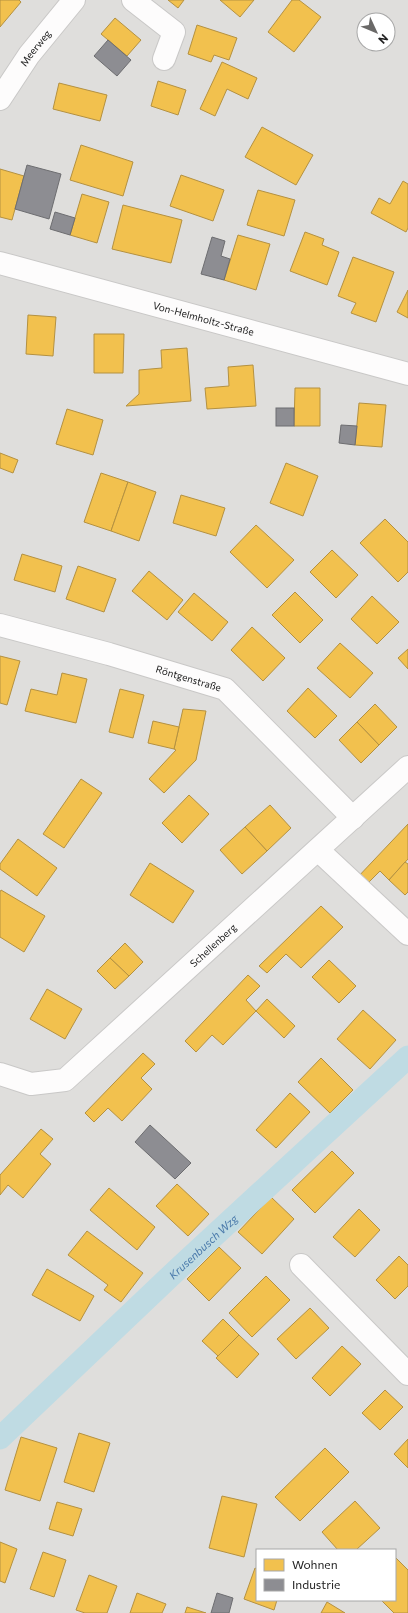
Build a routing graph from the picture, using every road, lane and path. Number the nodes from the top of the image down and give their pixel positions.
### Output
1 (74, 0) edge
2 (133, 0) edge
3 (164, 59) dead end
4 (0, 99) edge
5 (0, 263) edge
6 (408, 374) edge
7 (0, 626) edge
8 (408, 767) edge
9 (353, 818) junction
10 (318, 850) junction
11 (408, 934) edge
12 (1, 1076) edge
13 (301, 1265) dead end
14 (408, 1374) edge

1 - 4 street, Meerweg
2 - 3 street
5 - 6 street, Von-Helmholtz-Straße
7 - 9 street, Röntgenstraße
8 - 9 street, Schellenberg
9 - 10 street, Schellenberg
10 - 11 street
10 - 12 street, Schellenberg
13 - 14 street

